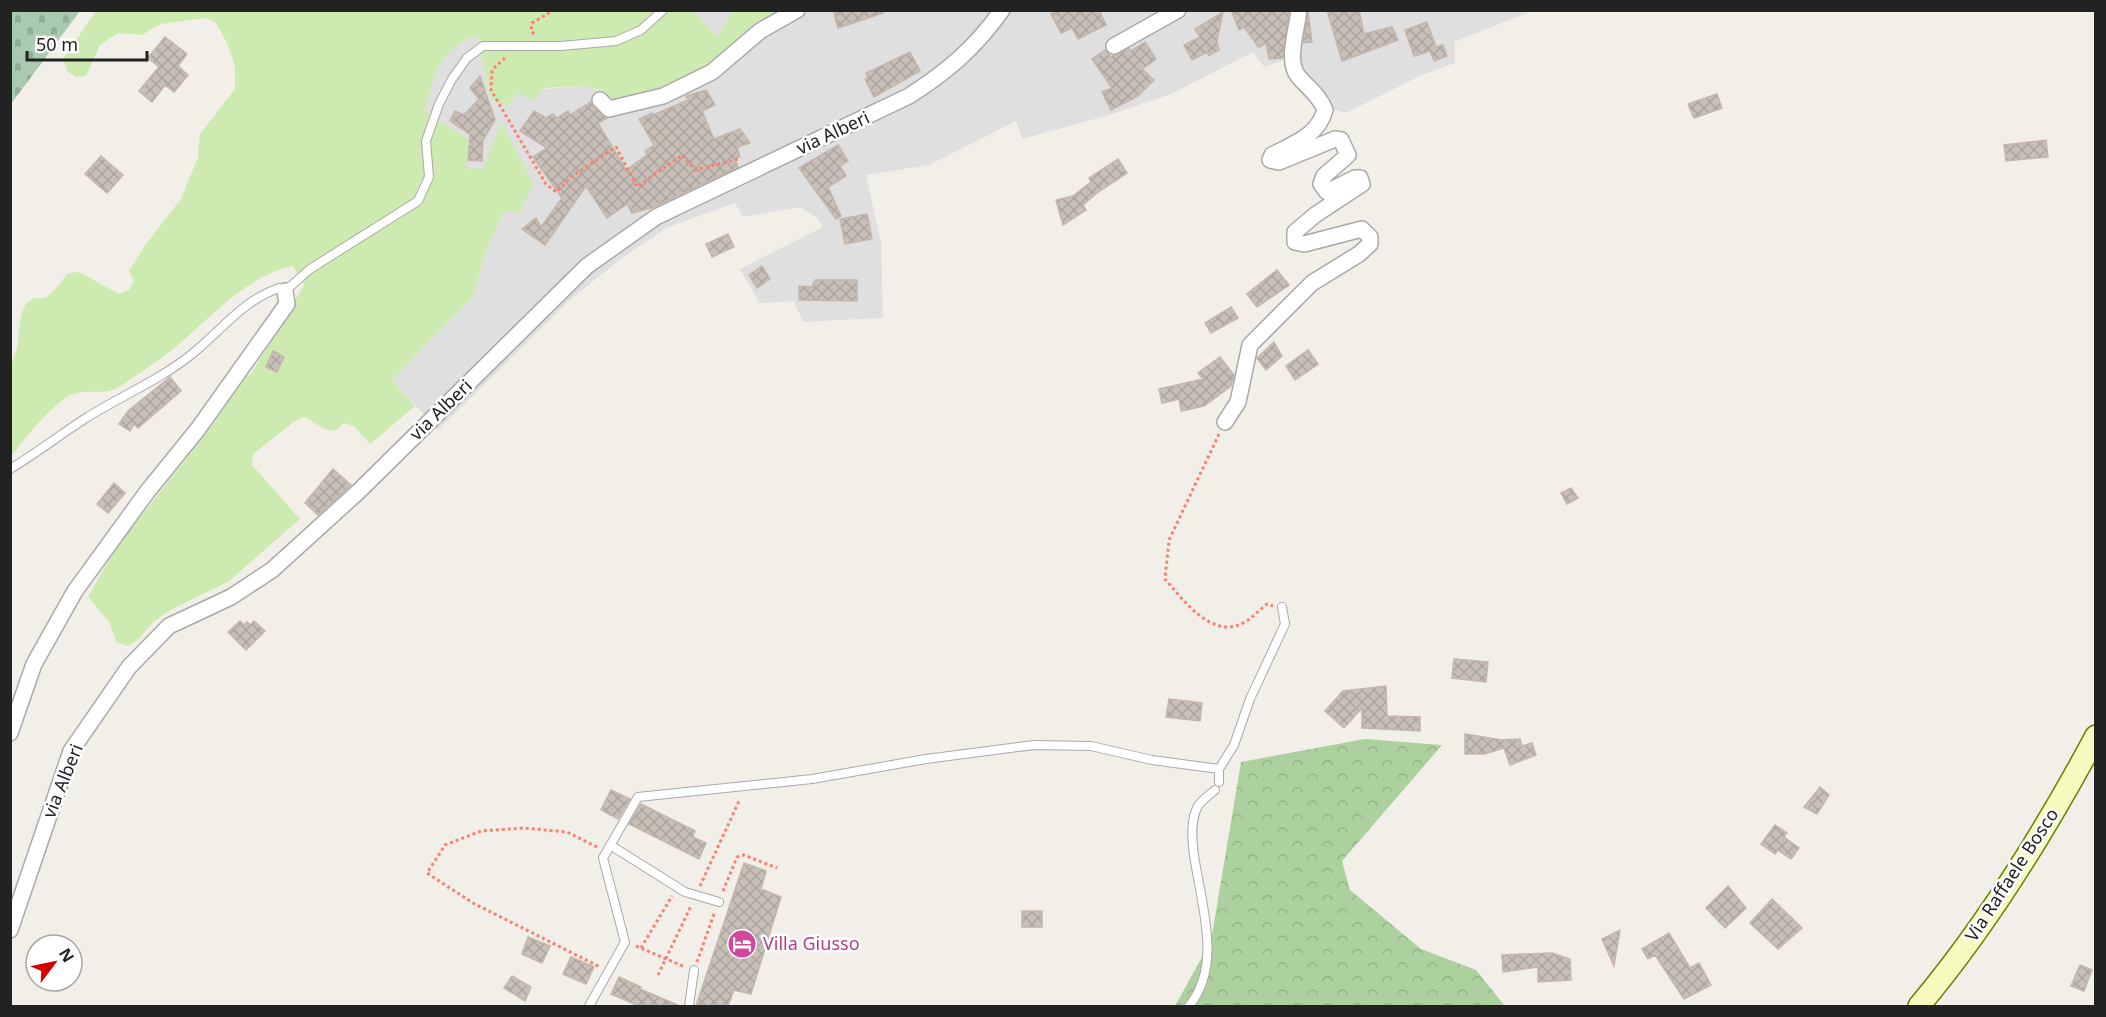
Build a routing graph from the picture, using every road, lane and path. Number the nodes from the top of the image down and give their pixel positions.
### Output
1 (554, 10) edge
2 (663, 10) edge
3 (797, 10) edge
4 (1002, 10) edge
5 (1178, 10) edge
6 (1299, 10) edge
7 (518, 46) junction
8 (544, 46) junction
9 (1114, 46) dead end
10 (600, 100) dead end
11 (739, 159) dead end
12 (285, 291) junction
13 (1225, 422) joint
14 (10, 469) edge
15 (1282, 607) joint
16 (10, 732) edge
17 (2096, 736) edge
18 (1219, 769) junction
19 (608, 848) junction
20 (677, 886) junction
21 (719, 902) dead end
22 (10, 930) edge
23 (625, 942) junction
24 (641, 948) junction
25 (665, 959) dead end
26 (694, 970) dead end
27 (609, 972) junction
28 (589, 1006) edge
29 (689, 1006) edge
30 (1189, 1006) edge
31 (1918, 1006) edge

1 - 8 path
2 - 8 lane
3 - 10 street
4 - 22 street, via Alberi
5 - 9 street
6 - 13 street
7 - 8 lane
7 - 11 path
7 - 12 lane
12 - 14 lane
12 - 16 street
13 - 15 path
15 - 18 lane
17 - 31 street, Via Raffaele Bosco
18 - 19 lane
18 - 30 lane
19 - 20 lane
19 - 23 lane
19 - 27 path
20 - 21 lane
20 - 24 path
23 - 24 path
23 - 27 lane
24 - 25 path
26 - 29 lane
27 - 28 lane

